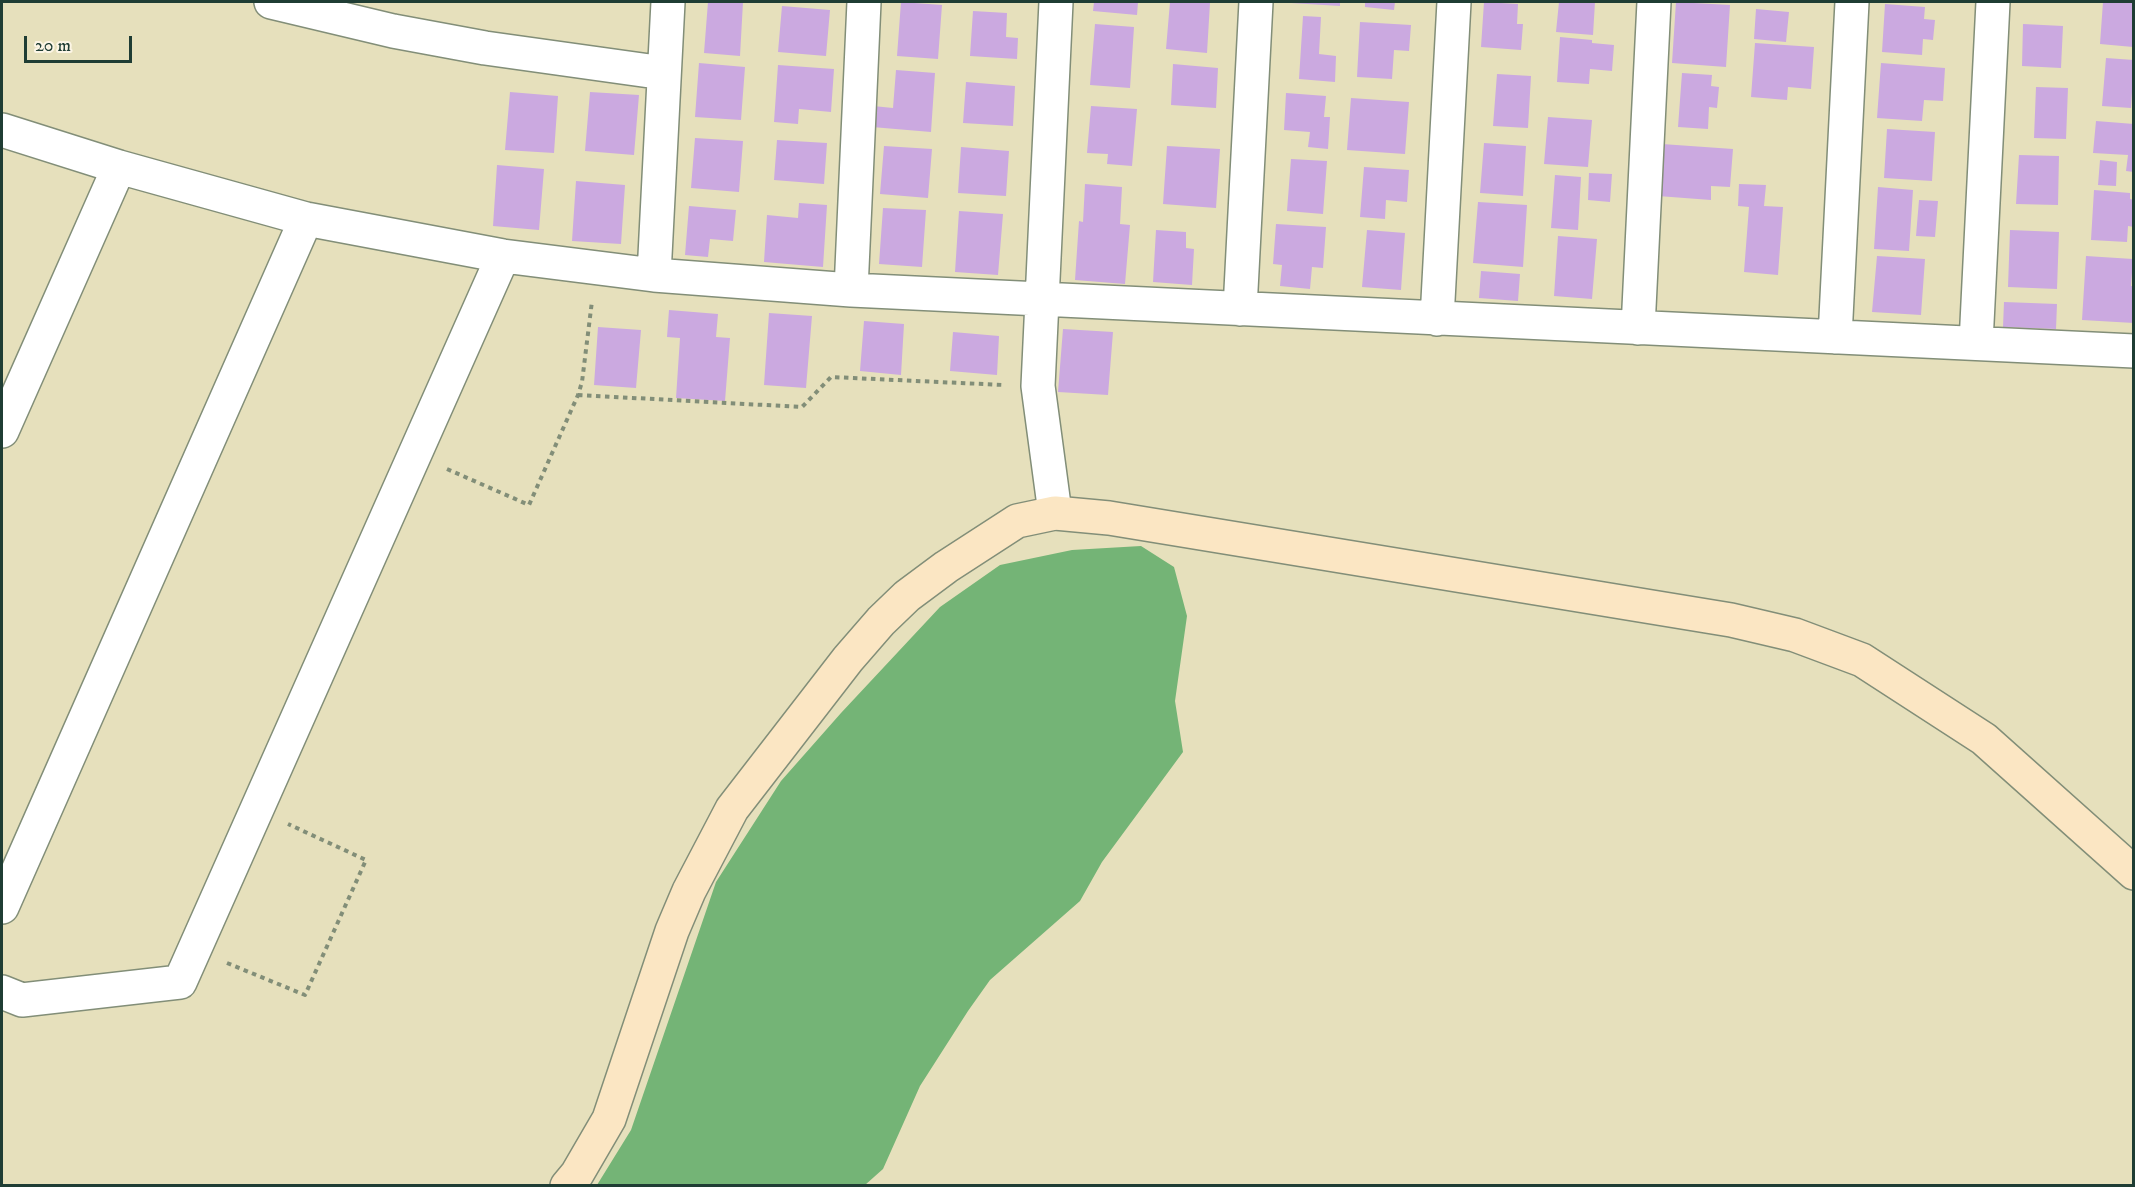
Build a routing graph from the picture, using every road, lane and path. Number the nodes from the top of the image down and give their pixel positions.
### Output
1 (271, 2) edge
2 (668, 2) edge
3 (864, 2) edge
4 (1056, 2) edge
5 (1256, 2) edge
6 (1454, 2) edge
7 (1654, 2) edge
8 (1851, 2) edge
9 (1993, 2) edge
10 (664, 73) junction
11 (2, 130) edge
12 (119, 167) junction
13 (306, 219) junction
14 (503, 256) junction
15 (596, 268) junction
16 (654, 275) junction
17 (851, 290) junction
18 (1042, 300) junction
19 (1240, 309) junction
20 (1437, 319) junction
21 (1638, 328) junction
22 (1835, 337) junction
23 (1976, 343) junction
24 (2133, 351) edge
25 (1038, 386) junction
26 (578, 395) junction
27 (2, 431) edge
28 (414, 455) junction
29 (1055, 513) junction
30 (257, 810) junction
31 (2133, 873) edge
32 (2, 907) edge
33 (195, 949) junction
34 (2, 992) edge
35 (567, 1185) edge

1 - 10 street
2 - 10 street
3 - 17 street
4 - 18 street
5 - 19 street
6 - 20 street
7 - 21 street
8 - 22 street
9 - 23 street
10 - 16 street
11 - 12 street
12 - 13 street
12 - 27 street
13 - 14 street
13 - 32 street
14 - 15 street
14 - 28 street
15 - 16 street
15 - 26 path
16 - 17 street
17 - 18 street
18 - 19 street
18 - 25 street
19 - 20 street
20 - 21 street
21 - 22 street
22 - 23 street
23 - 24 street
25 - 26 path
25 - 29 street
26 - 28 path
28 - 30 street
29 - 31 street
29 - 35 street
30 - 33 street
30 - 33 path
33 - 34 street

